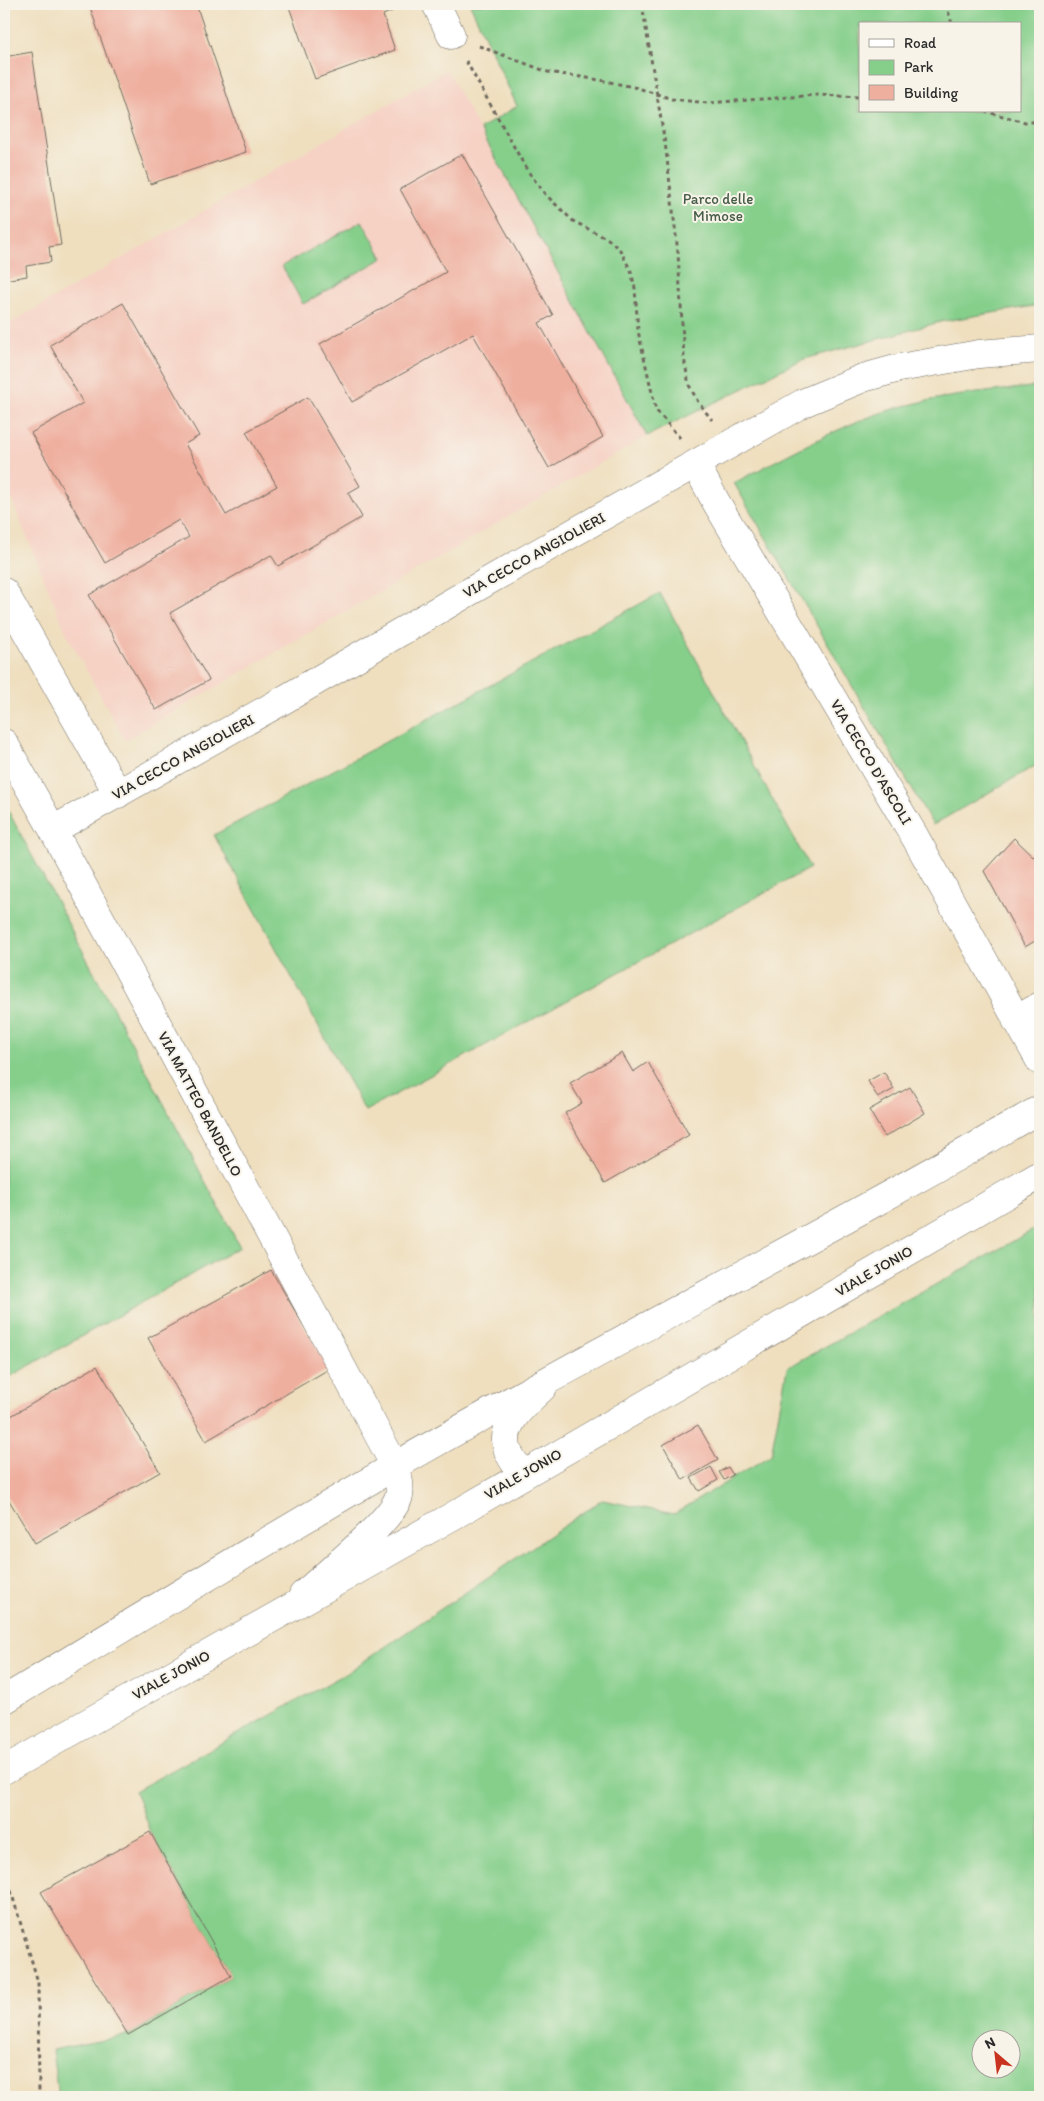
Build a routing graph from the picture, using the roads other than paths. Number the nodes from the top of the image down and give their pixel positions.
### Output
1 (436, 4) edge
2 (451, 35) road end
3 (1040, 349) edge
4 (696, 465) junction
5 (4, 592) edge
6 (4, 743) edge
7 (118, 794) junction
8 (53, 830) junction
9 (1040, 1006) edge
10 (1016, 1020) junction
11 (1040, 1062) edge
12 (1040, 1109) edge
13 (1040, 1175) edge
14 (552, 1378) junction
15 (395, 1466) junction
16 (523, 1474) junction
17 (284, 1612) junction
18 (4, 1700) edge
19 (4, 1770) edge

1 - 2 street
3 - 4 street, VIA CECCO ANGIOLIERI
4 - 7 street, VIA CECCO ANGIOLIERI
4 - 10 street, VIA CECCO D'ASCOLI
5 - 7 street
6 - 8 street, VIA MATTEO BANDELLO
7 - 8 street, VIA CECCO ANGIOLIERI
8 - 15 street, VIA MATTEO BANDELLO
9 - 10 street
10 - 11 street, VIA CECCO D'ASCOLI
12 - 14 street
13 - 16 street, VIALE JONIO
14 - 15 street
14 - 16 street
15 - 17 street, VIA MATTEO BANDELLO
15 - 18 street
16 - 17 street, VIALE JONIO
17 - 19 street, VIALE JONIO

